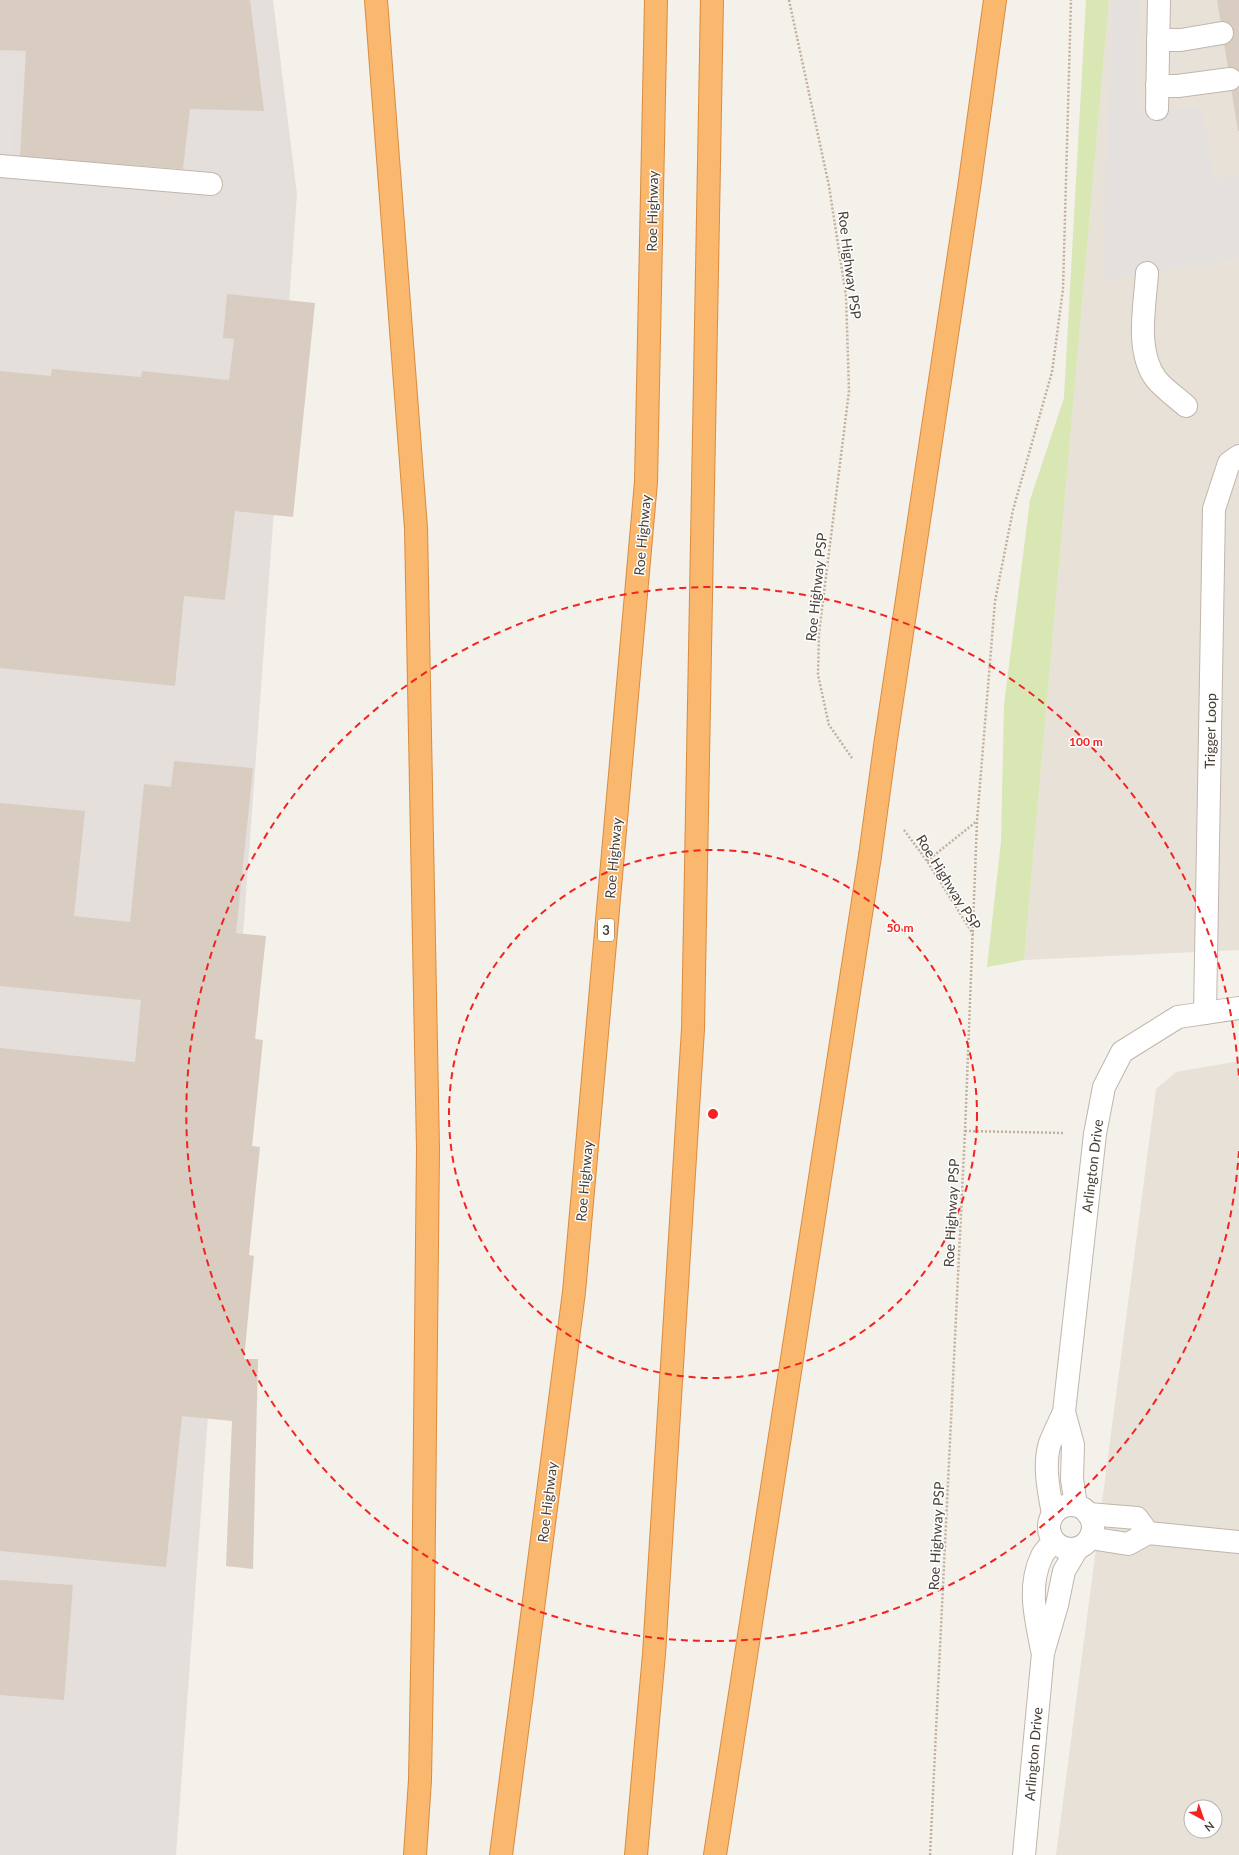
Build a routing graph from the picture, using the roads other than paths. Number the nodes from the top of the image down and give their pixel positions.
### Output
1 (376, 0) edge
2 (656, 0) edge
3 (712, 0) edge
4 (994, 0) edge
5 (1159, 0) edge
6 (1222, 33) dead end
7 (1158, 40) junction
8 (1230, 79) dead end
9 (1157, 86) junction
10 (1157, 109) dead end
11 (0, 166) edge
12 (211, 184) dead end
13 (1147, 273) dead end
14 (1186, 406) dead end
15 (1239, 456) edge
16 (1239, 1008) edge
17 (1205, 1013) junction
18 (1064, 1412) junction
19 (1082, 1510) junction
20 (1053, 1514) junction
21 (1148, 1533) junction
22 (1054, 1542) junction
23 (1239, 1542) edge
24 (1083, 1543) junction
25 (1043, 1653) junction
26 (415, 1855) edge
27 (501, 1855) edge
28 (636, 1855) edge
29 (715, 1855) edge
30 (1024, 1855) edge

1 - 26 highway
2 - 27 highway, Roe Highway / 3
3 - 28 highway
4 - 29 highway, bridge
5 - 7 street
6 - 7 street
7 - 9 street
8 - 9 street
9 - 10 street
11 - 12 street
13 - 14 street
15 - 17 street, Trigger Loop
16 - 17 street, Arlington Drive
17 - 18 street, Arlington Drive
18 - 19 street, Arlington Drive
18 - 20 street, Arlington Drive
19 - 20 street
19 - 21 street
19 - 24 street, Arlington Drive
20 - 22 street, Arlington Drive
21 - 23 street
21 - 24 street
22 - 24 street
22 - 25 street, Arlington Drive
24 - 25 street, Arlington Drive
25 - 30 street, Arlington Drive

